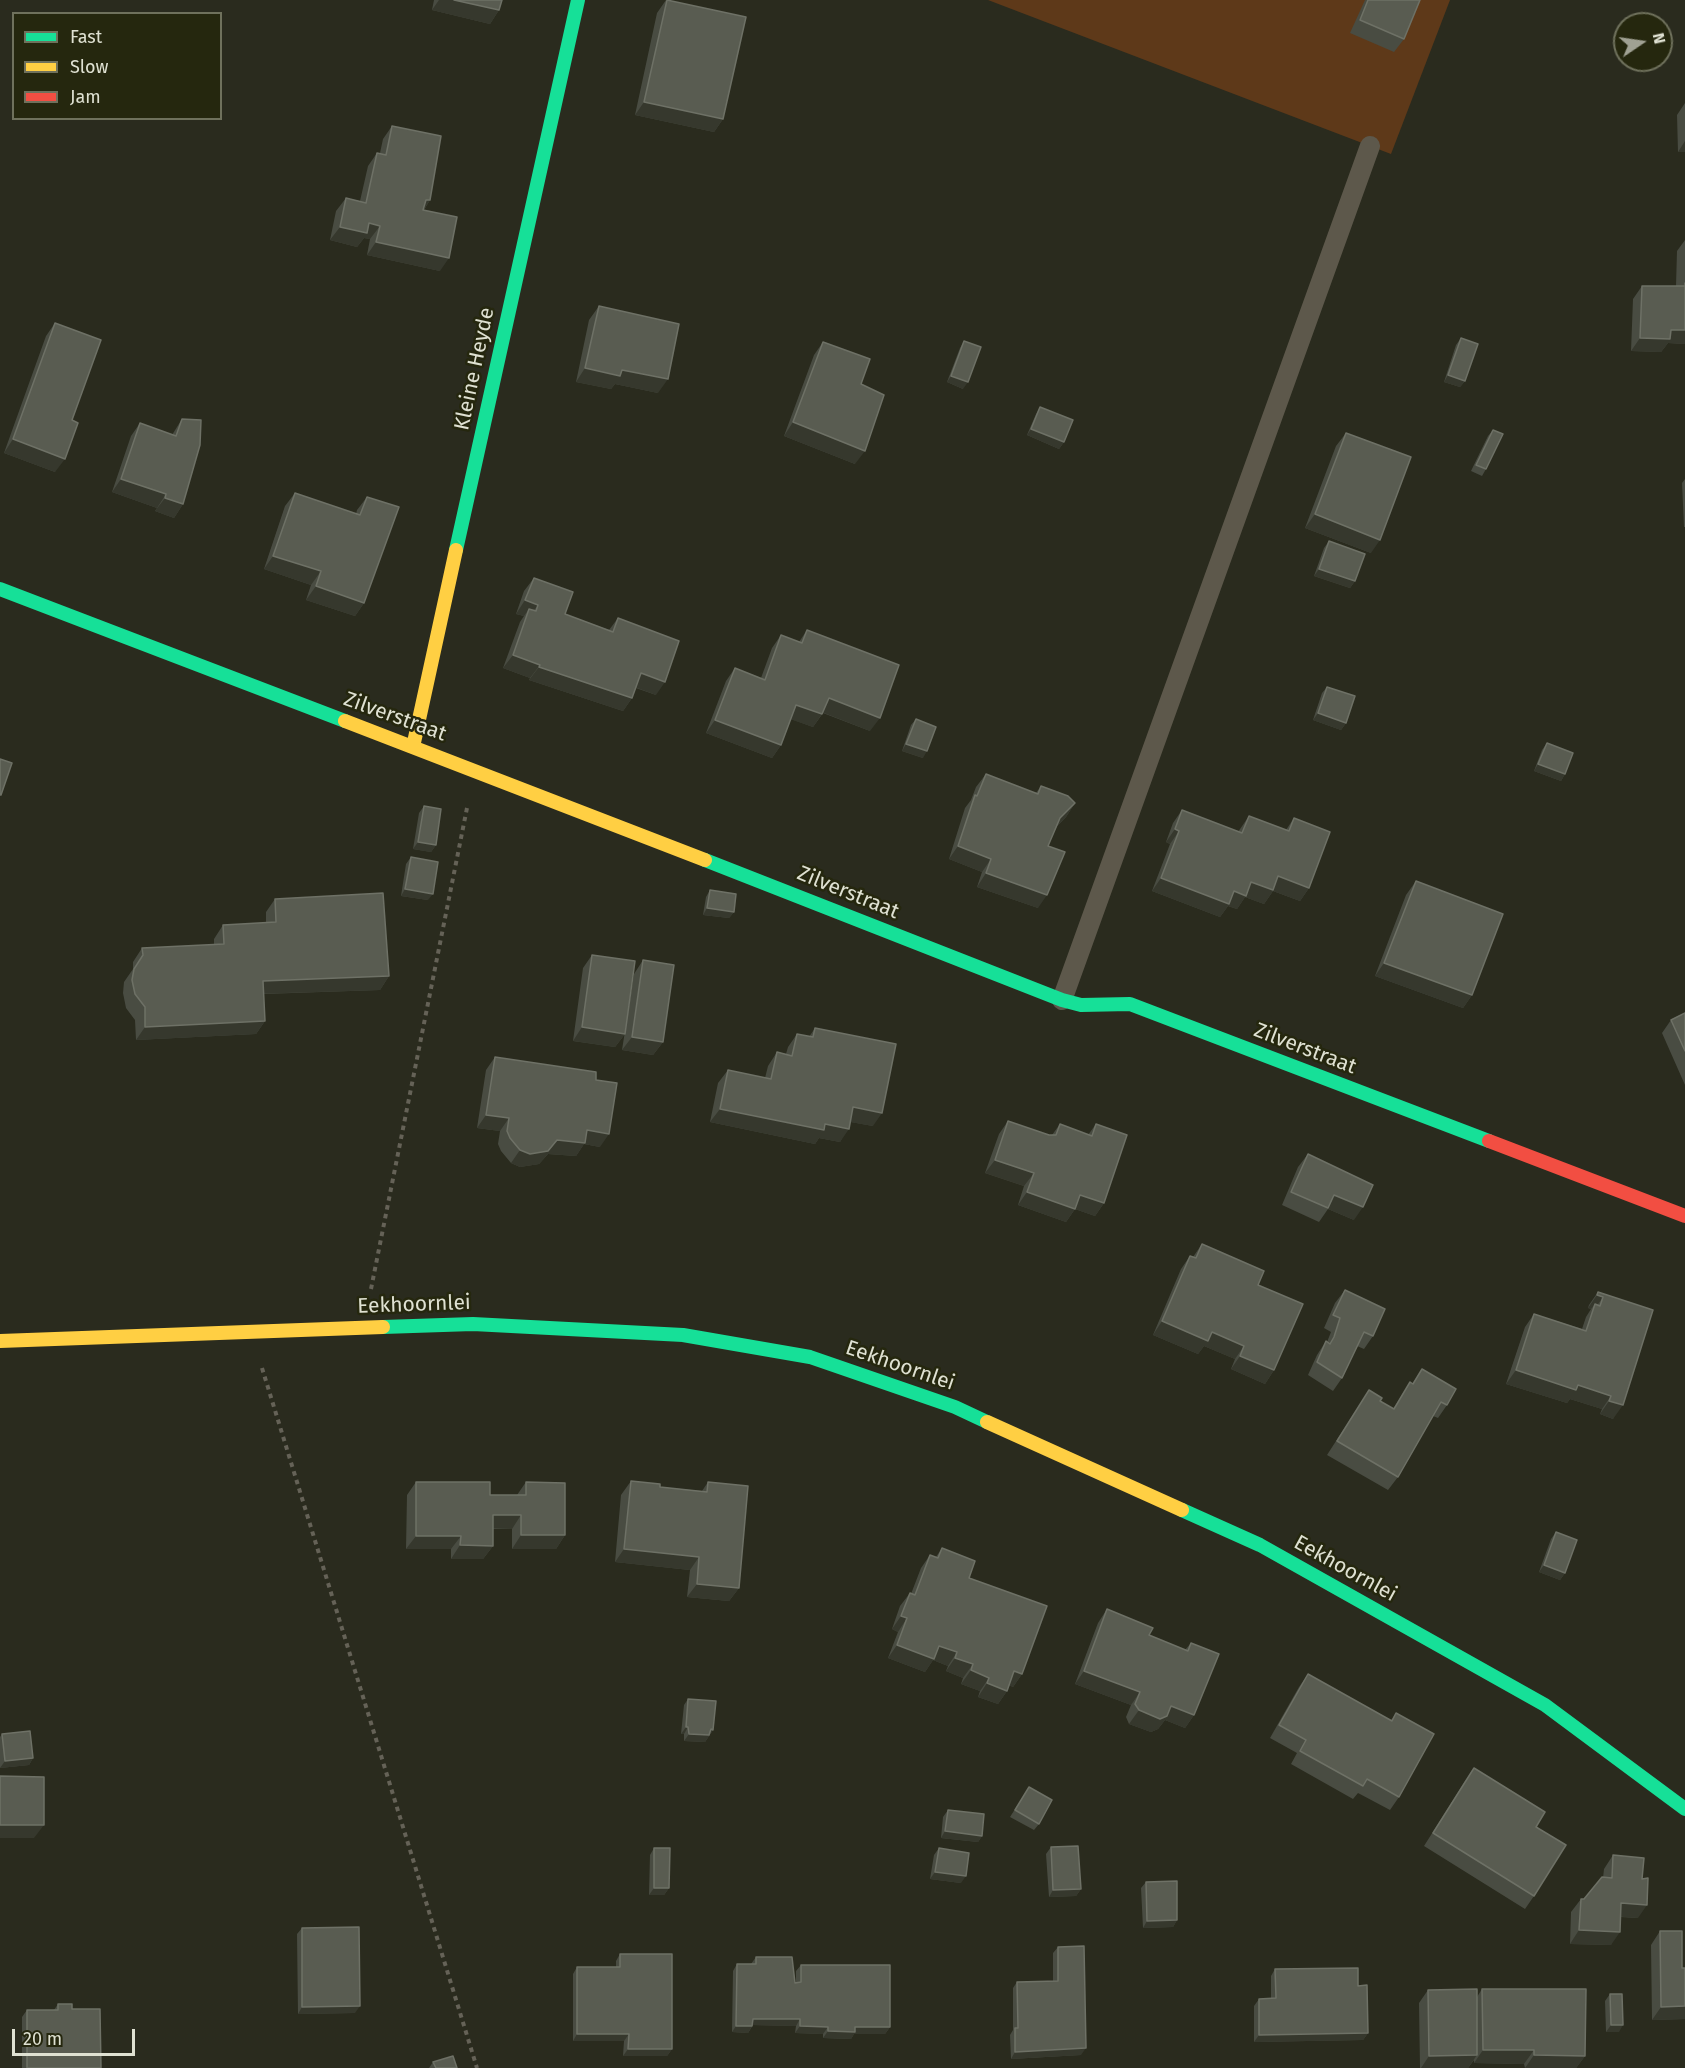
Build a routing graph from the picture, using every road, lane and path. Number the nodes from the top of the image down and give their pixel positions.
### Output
1 (578, 0) edge
2 (1370, 146) dead end
3 (0, 589) edge
4 (413, 747) junction
5 (475, 769) junction
6 (1062, 1000) junction
7 (1685, 1216) edge
8 (364, 1328) junction
9 (251, 1330) junction
10 (0, 1341) edge
11 (1685, 1809) edge
12 (477, 2068) edge

1 - 4 street, Kleine Heyde
2 - 6 lane
3 - 4 street, Zilverstraat
4 - 5 street, Zilverstraat
5 - 6 street, Zilverstraat
5 - 8 path
6 - 7 street, Zilverstraat
8 - 9 street, Eekhoornlei
8 - 11 street, Eekhoornlei
9 - 10 street, Eekhoornlei
9 - 12 path

